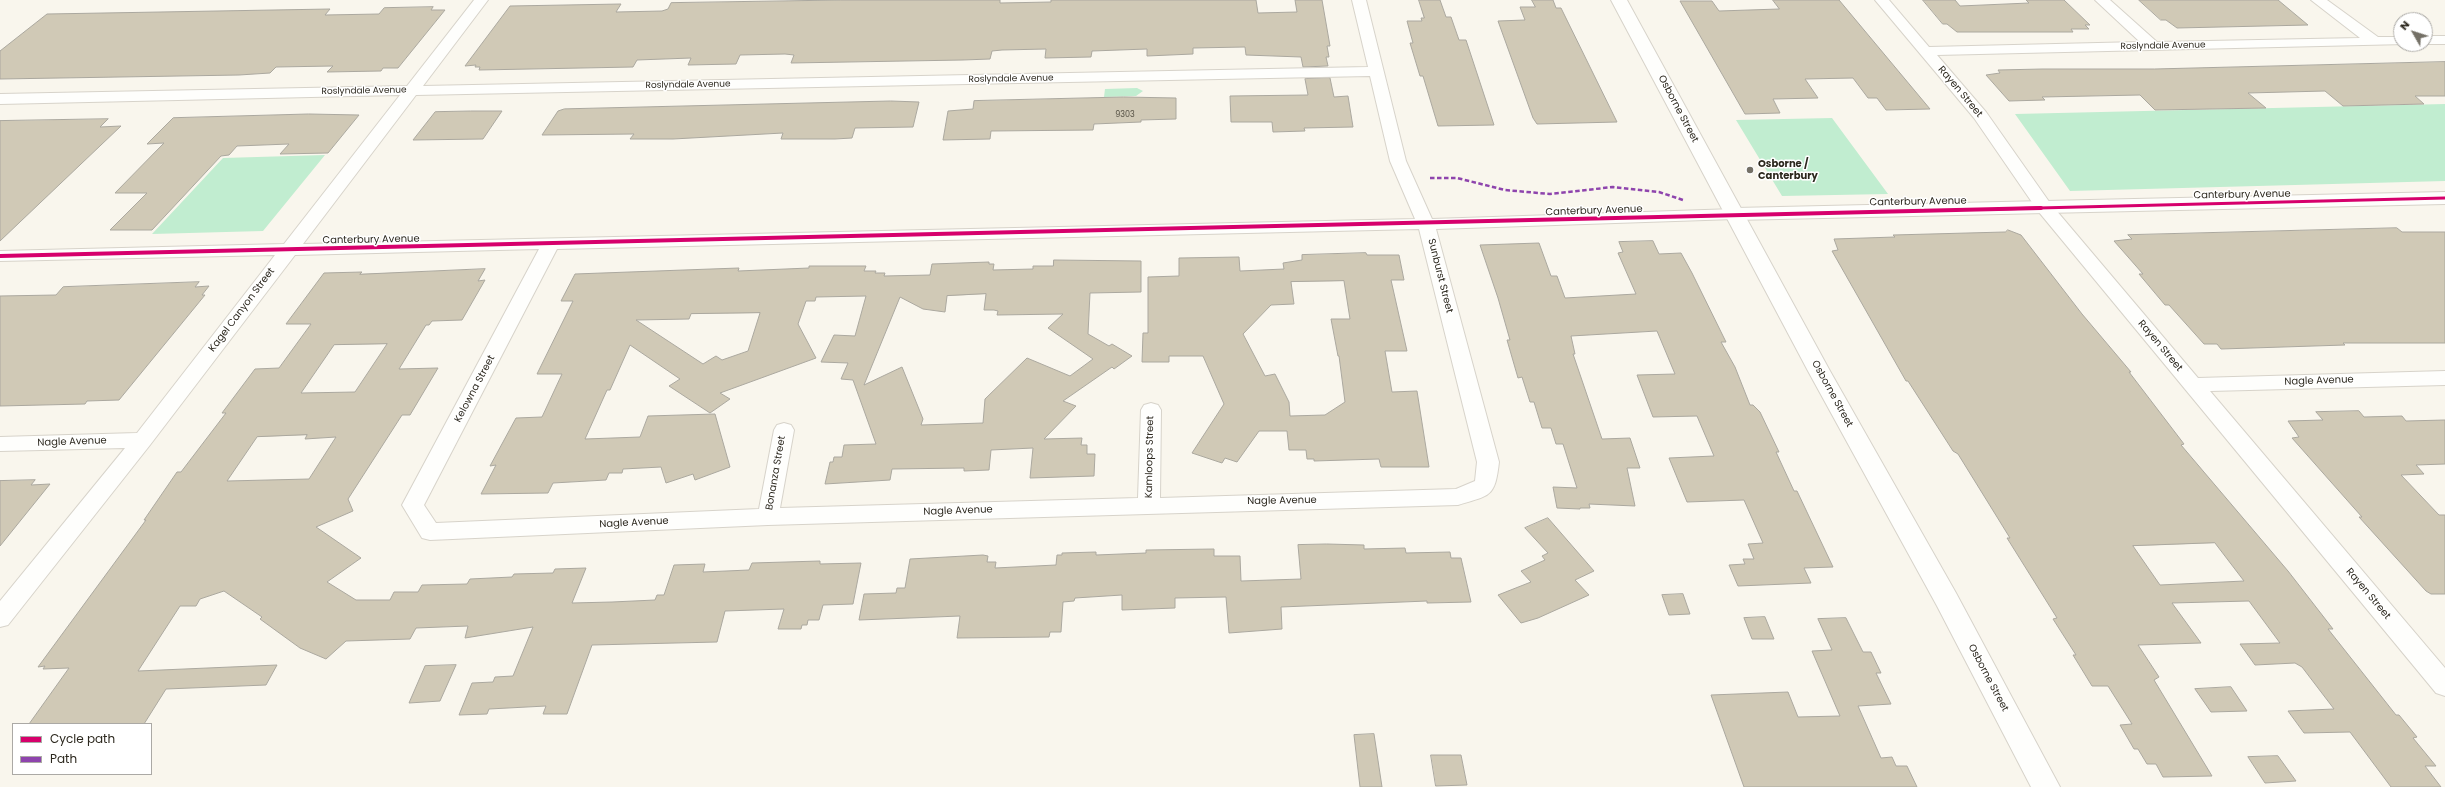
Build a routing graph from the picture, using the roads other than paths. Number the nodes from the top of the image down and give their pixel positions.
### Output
1 (481, 0) edge
2 (1359, 0) edge
3 (1619, 0) edge
4 (1882, 0) edge
5 (2102, 0) edge
6 (2318, 0) edge
7 (2433, 40) edge
8 (2445, 40) edge
9 (2393, 41) edge
10 (2374, 42) junction
11 (2153, 46) junction
12 (1925, 51) junction
13 (1375, 70) junction
14 (414, 90) junction
15 (0, 99) edge
16 (2445, 198) edge
17 (2044, 207) junction
18 (1735, 214) junction
19 (1426, 224) junction
20 (551, 244) junction
21 (289, 249) junction
22 (0, 256) edge
23 (2445, 378) edge
24 (2192, 385) junction
25 (1151, 410) dead end
26 (784, 430) dead end
27 (144, 440) junction
28 (0, 444) edge
29 (1485, 486) joint
30 (1149, 505) junction
31 (768, 517) junction
32 (430, 532) joint
33 (0, 618) edge
34 (2445, 686) edge
35 (2046, 787) edge

1 - 14 street, Kagel Canyon Street
2 - 13 street, Sunburst Street
3 - 18 main road, Osborne Street
4 - 12 street, Rayen Street
5 - 11 street
6 - 10 street
7 - 8 street
9 - 10 street, Roslyndale Avenue
10 - 11 street, Roslyndale Avenue
11 - 12 street, Roslyndale Avenue
12 - 17 street, Rayen Street
13 - 14 street, Roslyndale Avenue
13 - 19 street, Sunburst Street
14 - 15 street, Roslyndale Avenue
14 - 21 street, Kagel Canyon Street
16 - 17 main road, Canterbury Avenue
17 - 18 main road, Canterbury Avenue
17 - 24 street, Rayen Street
18 - 19 street, Canterbury Avenue
18 - 35 main road, Osborne Street
19 - 20 street, Canterbury Avenue
19 - 29 street, Sunburst Street
20 - 21 street, Canterbury Avenue
20 - 32 street, Kelowna Street
21 - 22 street, Canterbury Avenue
21 - 27 street, Kagel Canyon Street
23 - 24 street, Nagle Avenue
24 - 34 street, Rayen Street
25 - 30 street, Kamloops Street
26 - 31 street, Bonanza Street
27 - 28 street, Nagle Avenue
27 - 33 street, Kagel Canyon Street
29 - 30 street, Nagle Avenue
30 - 31 street, Nagle Avenue
31 - 32 street, Nagle Avenue

